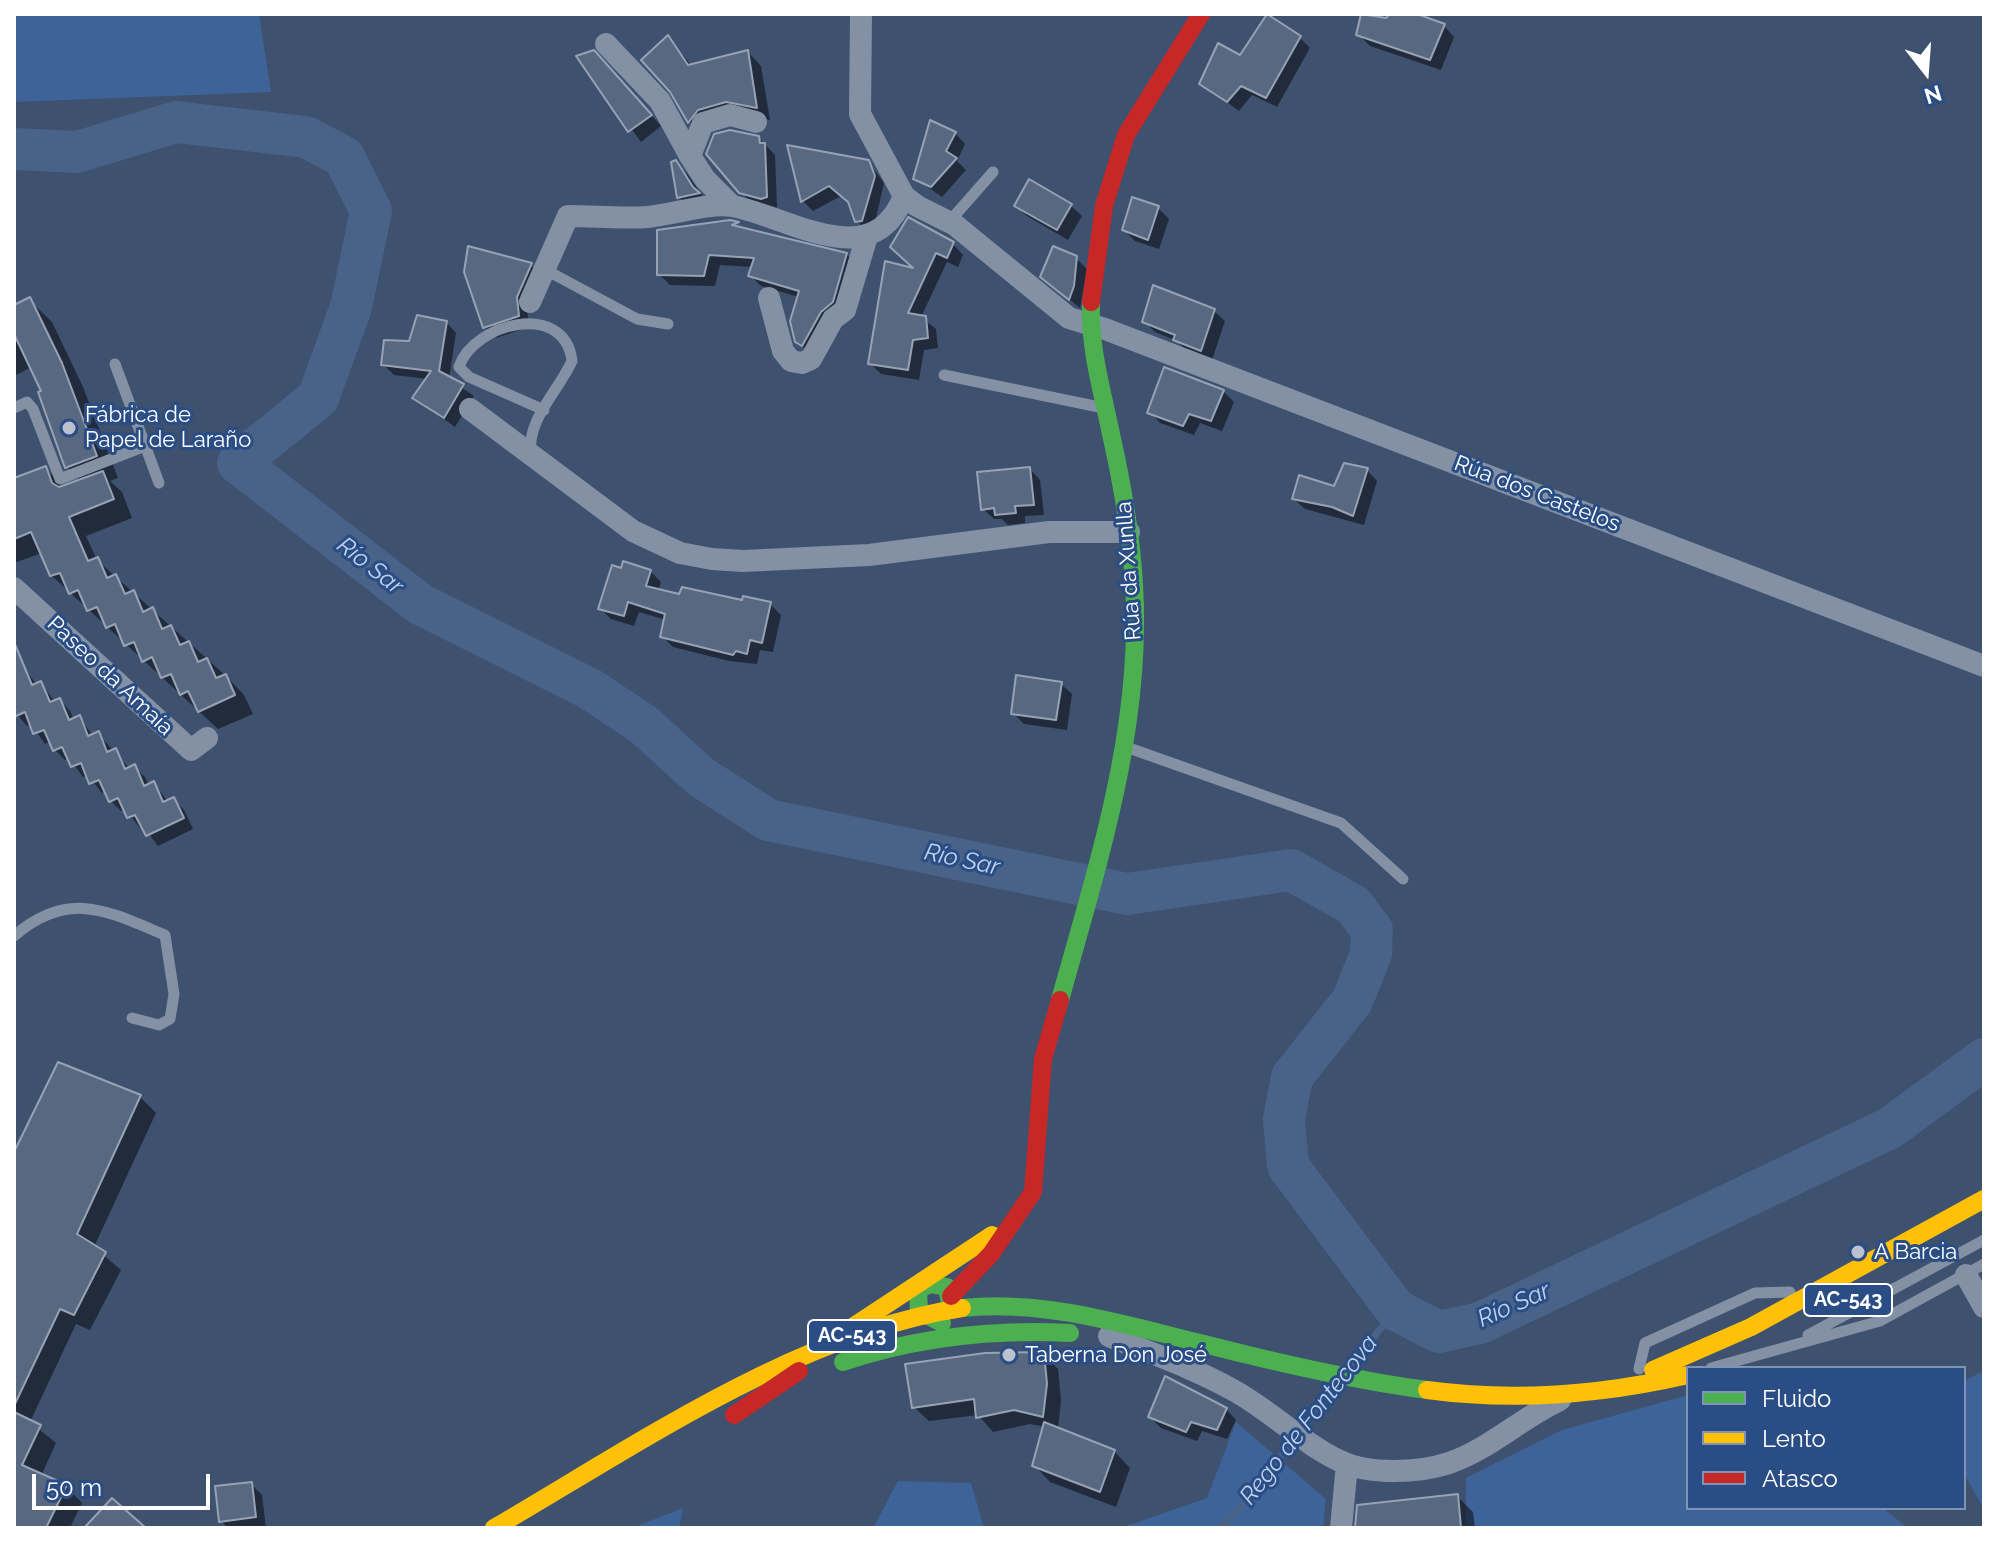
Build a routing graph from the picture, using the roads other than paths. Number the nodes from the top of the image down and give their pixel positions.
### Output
1 (861, 14) edge
2 (1201, 14) edge
3 (606, 44) dead end
4 (756, 122) dead end
5 (690, 156) junction
6 (993, 172) dead end
7 (904, 196) junction
8 (731, 205) junction
9 (949, 222) junction
10 (867, 236) junction
11 (543, 269) junction
12 (769, 298) dead end
13 (530, 302) dead end
14 (668, 324) dead end
15 (1090, 324) junction
16 (115, 364) dead end
17 (944, 375) dead end
18 (14, 408) edge
19 (1105, 408) junction
20 (470, 409) dead end
21 (544, 410) junction
22 (145, 446) junction
23 (531, 455) junction
24 (159, 483) dead end
25 (1129, 532) junction
26 (14, 588) edge
27 (1984, 666) edge
28 (207, 738) dead end
29 (1126, 747) junction
30 (1403, 879) dead end
31 (14, 936) edge
32 (132, 1018) dead end
33 (1984, 1186) edge
34 (1984, 1199) edge
35 (1984, 1213) edge
36 (1010, 1223) junction
37 (1984, 1226) edge
38 (1984, 1240) edge
39 (991, 1254) junction
40 (1860, 1267) junction
41 (1975, 1270) edge
42 (1822, 1288) junction
43 (918, 1290) junction
44 (947, 1295) junction
45 (1016, 1301) junction
46 (884, 1306) junction
47 (1984, 1307) edge
48 (1054, 1311) junction
49 (922, 1314) junction
50 (1751, 1327) junction
51 (1084, 1334) junction
52 (1109, 1336) junction
53 (1790, 1345) junction
54 (819, 1349) junction
55 (1249, 1356) junction
56 (1715, 1366) edge
57 (1717, 1366) edge
58 (1637, 1375) junction
59 (1686, 1375) edge
60 (1568, 1396) junction
61 (1347, 1464) junction
62 (494, 1528) edge
63 (1341, 1528) edge

1 - 7 street
2 - 15 main road, Rúa da Xunlla
3 - 5 street
4 - 5 street
5 - 8 street
6 - 9 lane
7 - 9 street
7 - 10 street
8 - 10 street
8 - 11 street
9 - 15 street
10 - 12 street
11 - 13 street
11 - 14 lane
15 - 19 main road, Rúa da Xunlla
15 - 27 street, Rúa dos Castelos
16 - 22 lane
17 - 19 lane
18 - 22 lane
19 - 25 main road, Rúa da Xunlla
20 - 23 street
21 - 21 lane
21 - 23 lane
22 - 24 lane
23 - 25 street
25 - 29 main road, Rúa da Xunlla
26 - 28 street, Paseo da Amaía
29 - 30 lane
29 - 36 main road, Rúa da Xunlla
31 - 32 lane
33 - 40 lane
34 - 40 main road, AC-543
35 - 50 lane
36 - 39 main road, Rúa da Xunlla
36 - 44 main road, Rúa da Xunlla
37 - 56 main road, AC-543
38 - 53 lane
39 - 44 main road, Rúa da Xunlla
39 - 45 main road
40 - 42 main road, AC-543
41 - 47 street
41 - 53 lane
42 - 50 main road, AC-543
42 - 58 lane
43 - 44 main road, Rúa da Xunlla
43 - 46 main road, Rúa da Xunlla
43 - 49 main road
44 - 45 main road
44 - 46 main road, Rúa da Xunlla
44 - 48 main road, AC-543
44 - 49 main road, AC-543
44 - 51 main road
44 - 51 main road, AC-543
45 - 48 main road
46 - 54 main road, Rúa da Xunlla
48 - 55 main road, AC-543
49 - 54 main road, AC-543
50 - 58 main road, AC-543
51 - 52 main road, AC-543
52 - 55 main road, AC-543
52 - 61 street
53 - 57 lane
54 - 62 main road, AC-543
55 - 60 main road, AC-543
58 - 60 main road, AC-543
59 - 60 main road, AC-543
60 - 61 street
61 - 63 street

